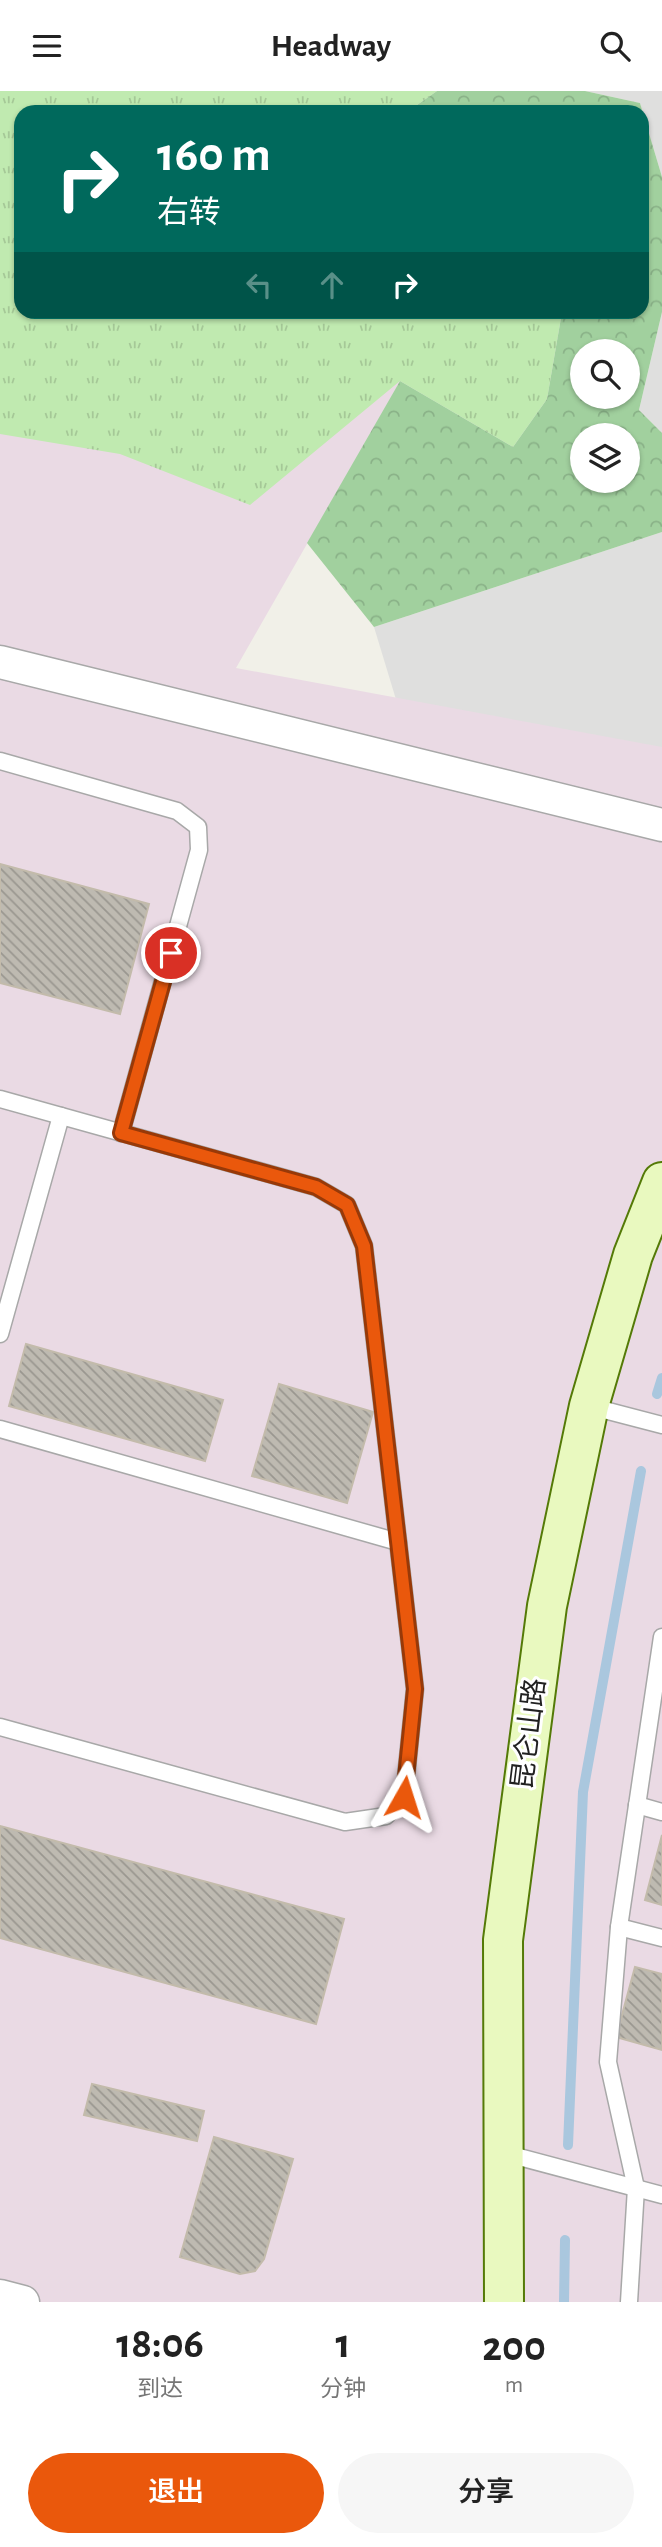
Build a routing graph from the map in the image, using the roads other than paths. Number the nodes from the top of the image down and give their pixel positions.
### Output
1 (0, 662) edge
2 (0, 761) edge
3 (662, 825) edge
4 (0, 1099) edge
5 (61, 1116) junction
6 (121, 1133) junction
7 (662, 1182) edge
8 (0, 1334) edge
9 (589, 1406) junction
10 (662, 1425) edge
11 (0, 1429) edge
12 (398, 1542) junction
13 (662, 1637) edge
14 (659, 1674) edge
15 (0, 1727) edge
16 (636, 1805) junction
17 (662, 1812) edge
18 (619, 1927) junction
19 (662, 1938) edge
20 (504, 2153) junction
21 (636, 2188) junction
22 (662, 2195) edge
23 (0, 2296) edge
24 (23, 2302) edge
25 (504, 2302) edge
26 (629, 2302) edge

1 - 3 street
2 - 6 lane
4 - 5 lane
5 - 6 lane
5 - 8 lane
6 - 12 lane
7 - 9 main road, 昆仑山路
9 - 10 lane
9 - 20 main road, 昆仑山路
11 - 12 lane
12 - 15 lane
13 - 14 lane
14 - 16 lane
16 - 17 lane
16 - 18 lane
18 - 19 lane
18 - 21 lane
20 - 21 lane
20 - 25 main road, 昆仑山路
21 - 22 lane
21 - 26 lane
23 - 24 street

